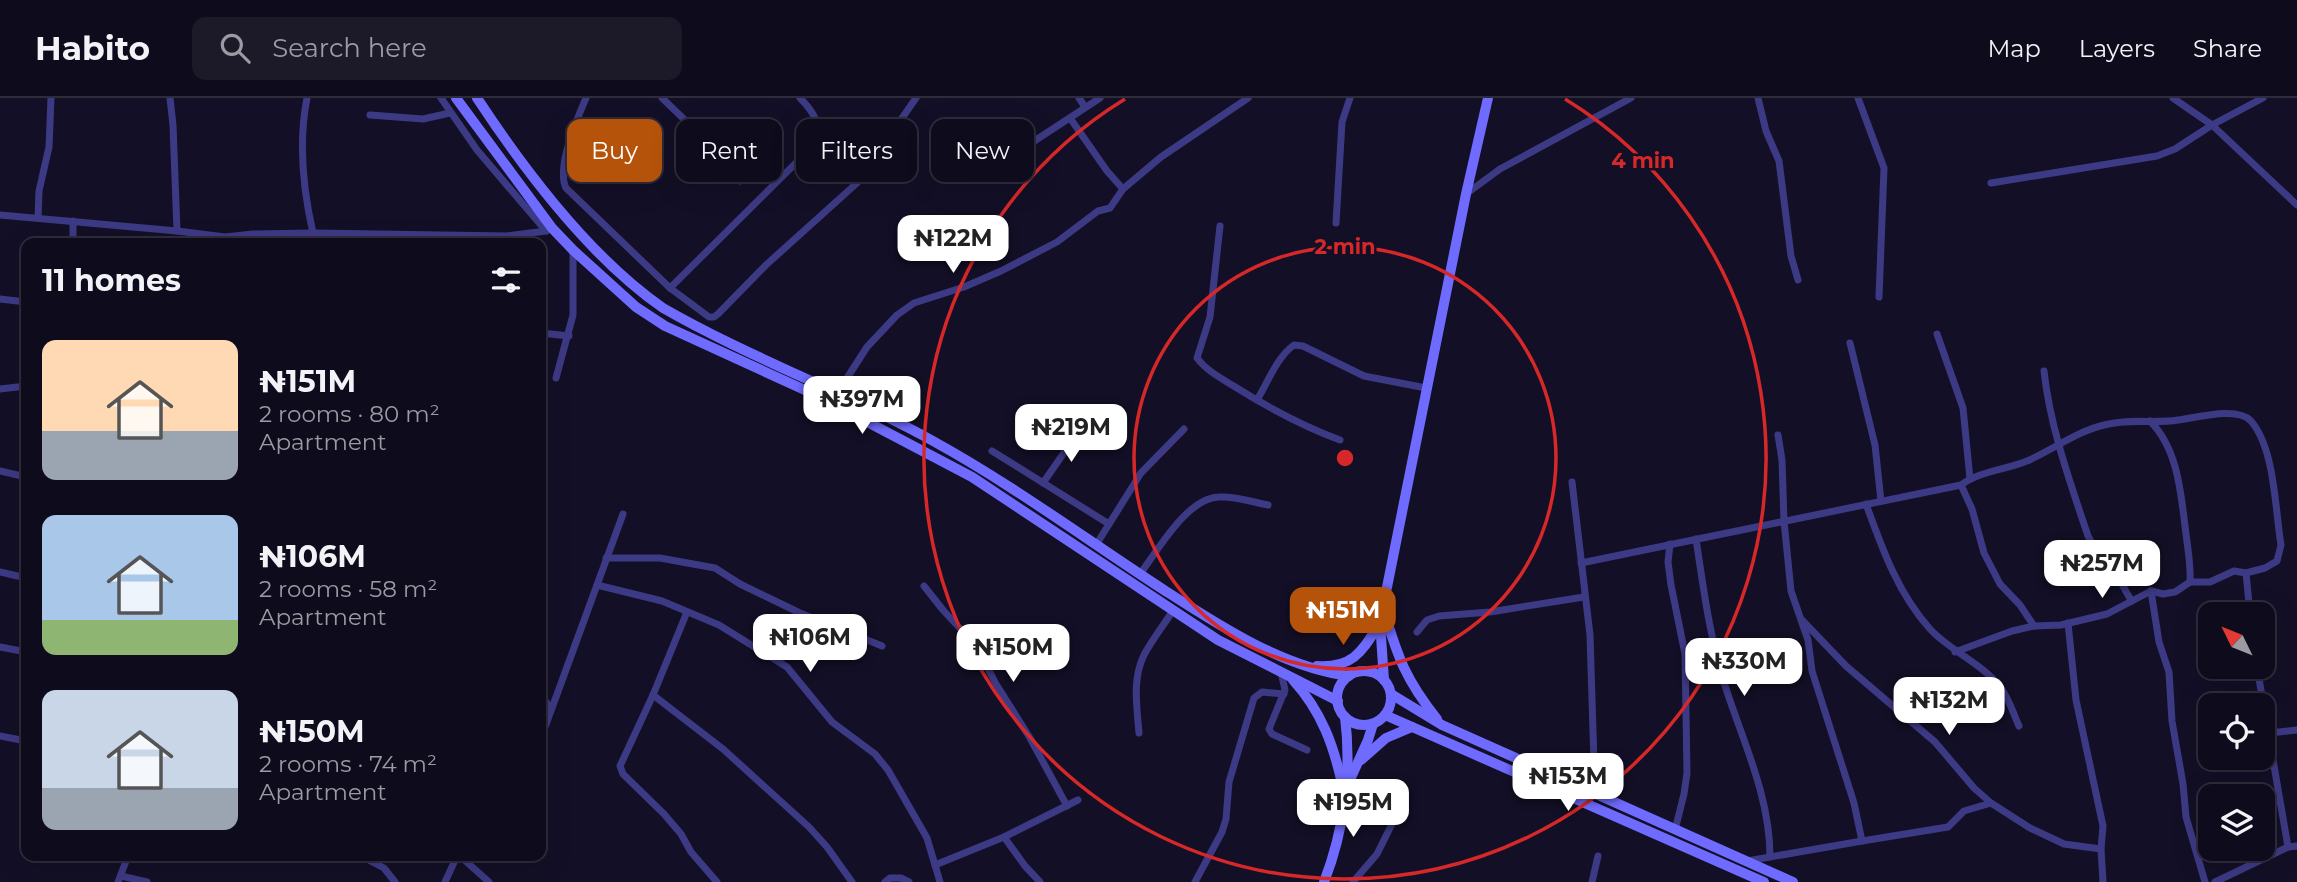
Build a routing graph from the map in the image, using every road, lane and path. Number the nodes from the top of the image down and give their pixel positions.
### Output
1 (51, 98) edge
2 (170, 98) edge
3 (307, 98) edge
4 (441, 98) edge
5 (456, 98) edge
6 (477, 98) edge
7 (586, 98) edge
8 (662, 98) edge
9 (800, 98) edge
10 (916, 98) edge
11 (1079, 98) edge
12 (1100, 98) edge
13 (1248, 98) edge
14 (1350, 98) edge
15 (1489, 98) edge
16 (1630, 98) edge
17 (1758, 98) edge
18 (1858, 98) edge
19 (2173, 98) edge
20 (2263, 98) edge
21 (1085, 107) junction
22 (450, 113) junction
23 (370, 115) dead end
24 (1070, 118) junction
25 (684, 119) edge
26 (2212, 125) junction
27 (1034, 140) edge
28 (1991, 183) dead end
29 (1123, 190) junction
30 (1466, 194) junction
31 (2297, 205) edge
32 (0, 215) edge
33 (38, 218) junction
34 (73, 221) junction
35 (1336, 223) dead end
36 (1220, 226) dead end
37 (549, 229) junction
38 (177, 231) junction
39 (313, 233) junction
40 (73, 238) edge
41 (386, 238) edge
42 (436, 238) edge
43 (573, 250) junction
44 (1798, 280) dead end
45 (670, 288) junction
46 (1878, 297) dead end
47 (0, 299) edge
48 (21, 301) edge
49 (546, 334) edge
50 (1937, 334) dead end
51 (569, 336) junction
52 (1850, 343) dead end
53 (2044, 371) dead end
54 (556, 378) dead end
55 (21, 387) edge
56 (1426, 388) junction
57 (0, 389) edge
58 (838, 392) junction
59 (1257, 400) junction
60 (2150, 421) junction
61 (1184, 429) dead end
62 (1079, 430) dead end
63 (1778, 435) dead end
64 (1340, 440) dead end
65 (2059, 443) junction
66 (992, 452) dead end
67 (0, 471) edge
68 (21, 476) edge
69 (1970, 479) junction
70 (1572, 482) dead end
71 (1043, 483) junction
72 (1961, 485) junction
73 (1881, 501) junction
74 (1866, 504) junction
75 (1268, 505) dead end
76 (623, 514) dead end
77 (1784, 521) junction
78 (1110, 524) junction
79 (1696, 539) junction
80 (1670, 544) junction
81 (1096, 545) junction
82 (606, 558) junction
83 (1581, 563) junction
84 (0, 572) edge
85 (2246, 573) junction
86 (1140, 574) junction
87 (21, 577) edge
88 (2190, 582) junction
89 (597, 585) junction
90 (924, 586) dead end
91 (2151, 591) junction
92 (1584, 597) junction
93 (2132, 601) junction
94 (2249, 602) edge
95 (1383, 608) junction
96 (687, 612) junction
97 (1172, 612) junction
98 (1801, 619) junction
99 (2068, 623) junction
100 (1380, 626) junction
101 (2035, 626) junction
102 (1417, 632) dead end
103 (882, 646) dead end
104 (0, 647) edge
105 (21, 651) edge
106 (1955, 652) junction
107 (1302, 664) junction
108 (1284, 673) junction
109 (1353, 674) junction
110 (1384, 680) junction
111 (1284, 694) junction
112 (1391, 694) junction
113 (546, 695) edge
114 (556, 695) junction
115 (653, 695) junction
116 (1338, 701) junction
117 (546, 702) edge
118 (551, 709) junction
119 (1385, 715) junction
120 (1345, 717) junction
121 (546, 724) edge
122 (1373, 724) junction
123 (1441, 725) junction
124 (2019, 726) dead end
125 (1412, 727) junction
126 (2297, 730) edge
127 (2275, 732) edge
128 (1139, 733) dead end
129 (0, 736) edge
130 (21, 740) edge
131 (1307, 750) dead end
132 (2275, 762) edge
133 (1358, 763) junction
134 (1347, 785) junction
135 (1595, 795) junction
136 (1345, 796) junction
137 (1078, 800) dead end
138 (1991, 803) junction
139 (1402, 804) dead end
140 (1067, 806) junction
141 (1675, 830) junction
142 (1004, 837) junction
143 (1862, 841) junction
144 (2293, 847) edge
145 (2101, 849) junction
146 (1598, 856) dead end
147 (1770, 857) junction
148 (126, 861) edge
149 (371, 861) edge
150 (456, 861) edge
151 (464, 861) edge
152 (1746, 861) junction
153 (935, 865) junction
154 (120, 879) edge
155 (148, 882) edge
156 (395, 882) edge
157 (445, 882) edge
158 (489, 882) edge
159 (717, 882) edge
160 (852, 882) edge
161 (885, 882) edge
162 (909, 882) edge
163 (938, 882) edge
164 (1040, 882) edge
165 (1195, 882) edge
166 (1324, 882) edge
167 (1353, 882) edge
168 (1592, 882) edge
169 (1764, 882) edge
170 (1793, 882) edge
171 (2103, 882) edge
172 (2205, 882) edge
173 (2215, 882) edge

1 - 33 street
2 - 38 street
3 - 39 street
4 - 22 street
5 - 37 main road
6 - 58 main road
7 - 45 street
8 - 25 street
9 - 45 street
10 - 45 street
11 - 21 street
12 - 21 street
13 - 29 street
14 - 35 street
15 - 30 main road
16 - 30 street
17 - 44 street
18 - 46 street
19 - 26 street
20 - 26 street
21 - 24 street
22 - 23 street
22 - 37 street
24 - 27 street
24 - 29 street
26 - 28 street
26 - 31 street
29 - 58 street
30 - 56 main road
32 - 33 street
33 - 34 street
34 - 38 street
34 - 40 street
36 - 59 street
37 - 42 street
37 - 43 main road
38 - 39 street
39 - 41 street
43 - 51 street
43 - 97 main road
47 - 48 street
49 - 51 street
50 - 69 street
51 - 54 street
52 - 73 street
53 - 65 street
55 - 57 street
56 - 59 street
56 - 95 main road
58 - 81 main road
59 - 64 street
60 - 65 street
60 - 85 street
60 - 88 street
61 - 78 street
62 - 71 street
63 - 77 street
65 - 69 street
65 - 93 street
66 - 71 street
67 - 68 street
69 - 72 street
70 - 83 street
71 - 78 street
72 - 73 street
72 - 101 street
73 - 74 street
74 - 77 street
74 - 106 street
75 - 86 street
76 - 82 street
77 - 79 street
77 - 98 street
78 - 81 street
79 - 80 street
79 - 147 street
80 - 83 street
80 - 141 street
81 - 86 main road
82 - 89 street
82 - 103 street
83 - 92 street
84 - 87 street
85 - 88 street
85 - 94 street
86 - 107 main road
88 - 91 street
89 - 96 street
89 - 114 street
90 - 140 street
91 - 93 street
91 - 172 street
92 - 102 street
92 - 135 street
93 - 99 street
95 - 100 main road
95 - 123 main road
96 - 115 street
96 - 153 street
97 - 108 main road
97 - 128 street
98 - 138 street
98 - 143 street
99 - 101 street
99 - 145 street
100 - 107 main road
100 - 109 main road
100 - 110 main road
101 - 106 street
104 - 105 street
106 - 124 street
107 - 109 main road
108 - 111 street
108 - 116 main road
108 - 136 main road
109 - 110 main road
109 - 116 main road
110 - 112 main road
111 - 131 street
111 - 165 street
112 - 119 main road
112 - 123 main road
113 - 114 street
114 - 118 street
115 - 159 street
115 - 160 street
116 - 120 main road
117 - 118 street
118 - 121 street
119 - 122 main road
119 - 125 main road
120 - 122 main road
120 - 134 main road
122 - 133 main road
123 - 135 main road
125 - 133 main road
125 - 169 main road
126 - 127 street
129 - 130 street
132 - 144 street
133 - 134 main road
134 - 136 main road
135 - 141 main road
136 - 166 main road
137 - 140 street
138 - 143 street
138 - 145 street
139 - 167 street
140 - 142 street
141 - 152 main road
142 - 153 street
142 - 164 street
143 - 147 street
144 - 173 street
145 - 171 street
146 - 168 street
147 - 152 street
148 - 154 street
149 - 156 street
150 - 157 street
151 - 158 street
152 - 170 main road
153 - 163 street
154 - 155 street
161 - 162 street

